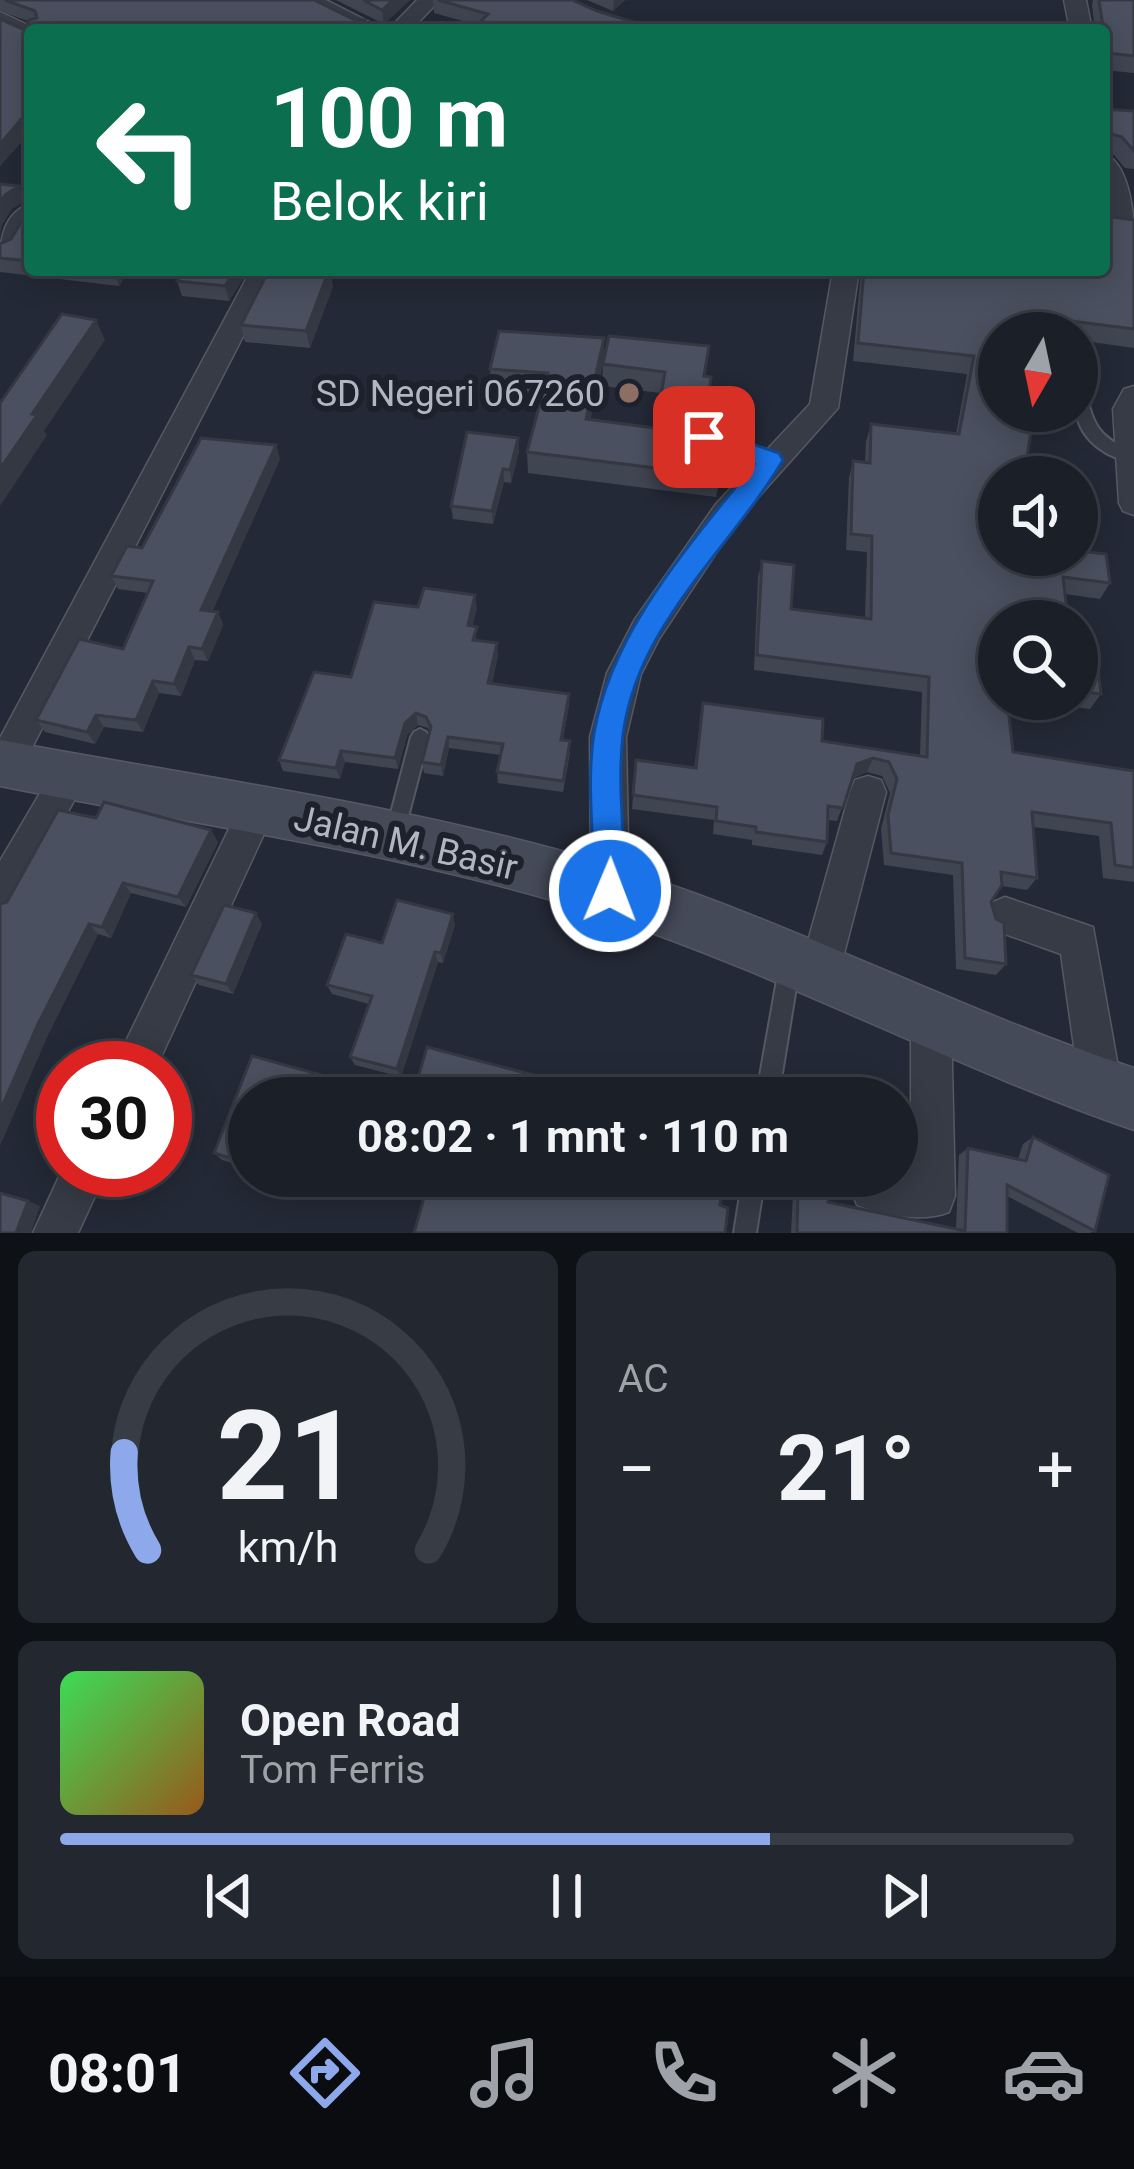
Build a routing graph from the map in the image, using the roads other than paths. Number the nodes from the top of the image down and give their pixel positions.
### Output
1 (309, 0) edge
2 (429, 0) edge
3 (361, 24) edge
4 (405, 24) edge
5 (1110, 183) edge
6 (24, 220) edge
7 (1122, 228) edge
8 (0, 252) edge
9 (261, 276) edge
10 (845, 276) edge
11 (1134, 396) edge
12 (1091, 432) edge
13 (704, 437) edge
14 (1128, 456) junction
15 (771, 460) junction
16 (1134, 503) edge
17 (420, 737) dead end
18 (3, 764) edge
19 (69, 777) junction
20 (868, 792) dead end
21 (257, 810) junction
22 (394, 833) junction
23 (610, 891) junction
24 (0, 897) edge
25 (1005, 916) dead end
26 (805, 967) junction
27 (931, 1022) junction
28 (147, 1041) edge
29 (773, 1077) edge
30 (1117, 1094) edge
31 (918, 1194) edge
32 (73, 1197) edge
33 (751, 1197) edge
34 (55, 1233) edge
35 (745, 1233) edge

1 - 3 street
2 - 4 street
5 - 7 street
6 - 8 street
9 - 18 street
10 - 15 street
11 - 14 street
12 - 14 lane
13 - 15 lane
14 - 16 street
15 - 23 street
17 - 22 lane
18 - 19 main road, Jalan M. Basir
19 - 21 main road, Jalan M. Basir
19 - 24 street
20 - 26 street
21 - 22 main road, Jalan M. Basir
21 - 28 street
22 - 23 main road, Jalan M. Basir
23 - 26 main road, Jalan M. Basir
25 - 30 street
26 - 27 main road, Jalan M. Basir
26 - 29 lane
27 - 30 main road, Jalan M. Basir
27 - 31 street
32 - 34 street
33 - 35 lane

